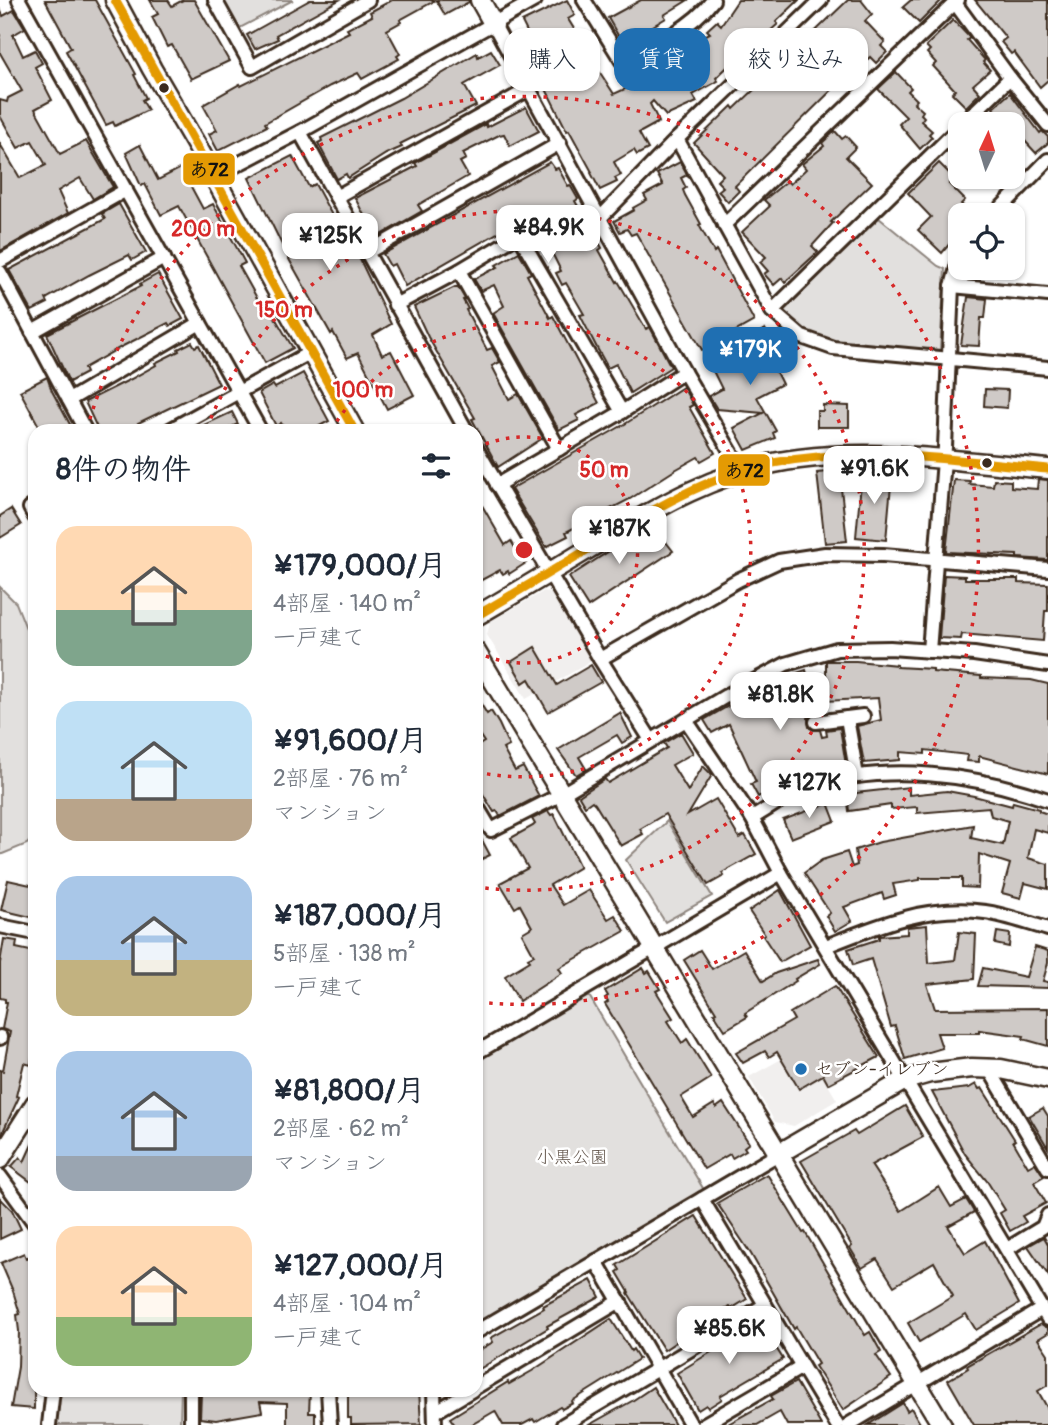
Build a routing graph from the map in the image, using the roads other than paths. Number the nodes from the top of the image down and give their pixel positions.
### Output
1 (19, 0) edge
2 (116, 0) edge
3 (215, 0) edge
4 (368, 0) edge
5 (480, 0) edge
6 (536, 0) edge
7 (584, 0) edge
8 (713, 0) edge
9 (821, 0) edge
10 (956, 1) edge
11 (494, 25) junction
12 (504, 43) edge
13 (1010, 78) junction
14 (525, 91) edge
15 (530, 91) edge
16 (975, 112) edge
17 (1048, 125) edge
18 (300, 132) junction
19 (677, 139) junction
20 (948, 139) edge
21 (560, 143) junction
22 (1048, 160) edge
23 (213, 177) junction
24 (126, 190) junction
25 (336, 197) junction
26 (1006, 203) edge
27 (600, 218) junction
28 (724, 225) junction
29 (368, 252) junction
30 (164, 258) junction
31 (0, 261) edge
32 (459, 271) junction
33 (0, 272) edge
34 (954, 280) edge
35 (952, 286) junction
36 (1048, 295) edge
37 (395, 305) junction
38 (772, 311) junction
39 (200, 323) junction
40 (32, 332) junction
41 (311, 352) junction
42 (951, 359) junction
43 (1048, 368) edge
44 (684, 372) junction
45 (239, 393) junction
46 (69, 400) junction
47 (622, 412) junction
48 (82, 424) edge
49 (181, 424) edge
50 (257, 424) edge
51 (351, 424) edge
52 (463, 424) edge
53 (559, 449) junction
54 (483, 460) edge
55 (945, 460) junction
56 (1048, 469) edge
57 (742, 471) junction
58 (497, 485) junction
59 (936, 559) junction
60 (1048, 569) edge
61 (549, 573) junction
62 (483, 612) edge
63 (929, 651) junction
64 (600, 659) junction
65 (483, 664) edge
66 (1048, 664) edge
67 (863, 716) dead end
68 (847, 718) junction
69 (686, 720) junction
70 (816, 722) dead end
71 (651, 740) junction
72 (856, 776) junction
73 (562, 794) junction
74 (1048, 800) edge
75 (483, 817) edge
76 (752, 818) junction
77 (781, 873) junction
78 (0, 926) edge
79 (1048, 929) edge
80 (28, 932) edge
81 (655, 946) junction
82 (826, 946) junction
83 (483, 1049) edge
84 (989, 1069) junction
85 (1048, 1079) edge
86 (905, 1080) junction
87 (28, 1115) edge
88 (780, 1153) junction
89 (0, 1158) edge
90 (1048, 1168) edge
91 (0, 1176) edge
92 (702, 1199) junction
93 (28, 1214) edge
94 (1048, 1214) edge
95 (1007, 1249) junction
96 (596, 1261) junction
97 (620, 1301) junction
98 (765, 1305) junction
99 (1045, 1314) edge
100 (483, 1328) edge
101 (802, 1367) junction
102 (658, 1368) junction
103 (483, 1383) edge
104 (917, 1384) junction
105 (52, 1397) edge
106 (191, 1397) edge
107 (328, 1397) edge
108 (434, 1397) edge
109 (463, 1397) edge
110 (435, 1419) edge
111 (49, 1425) edge
112 (191, 1425) edge
113 (330, 1425) edge
114 (563, 1425) edge
115 (691, 1425) edge
116 (704, 1425) edge
117 (837, 1425) edge
118 (848, 1425) edge
119 (942, 1425) edge

1 - 24 street
2 - 23 street
3 - 4 street
5 - 11 street
6 - 11 street
7 - 8 street
9 - 19 street
10 - 13 street
10 - 28 street
11 - 12 street
11 - 18 street
13 - 16 street
13 - 17 street
14 - 25 street
15 - 21 street
18 - 23 street
18 - 25 street
19 - 27 street
19 - 28 street
20 - 38 street
21 - 27 street
21 - 29 street
22 - 26 street
23 - 41 street
24 - 30 street
24 - 31 street
25 - 29 street
27 - 44 street
28 - 38 street
29 - 37 street
30 - 39 street
30 - 40 street
32 - 37 street
32 - 47 street
32 - 53 street
33 - 40 street
34 - 35 street
35 - 36 street
35 - 42 street
37 - 52 street
38 - 42 street
39 - 45 street
39 - 46 street
40 - 46 street
41 - 45 street
41 - 51 street
42 - 43 street
42 - 55 street
44 - 47 street
44 - 57 street
45 - 49 street
45 - 50 street
46 - 48 street
47 - 53 street
53 - 58 street
54 - 58 street
55 - 56 street
55 - 57 street
55 - 59 street
57 - 61 street
58 - 61 street
59 - 60 street
59 - 63 street
59 - 64 street
61 - 62 street
61 - 64 street
63 - 66 street
63 - 69 street
64 - 71 street
65 - 73 street
67 - 68 street
68 - 70 street
68 - 72 street
69 - 71 street
69 - 76 street
71 - 73 street
72 - 74 street
72 - 76 street
73 - 75 street
73 - 81 street
76 - 77 street
77 - 81 street
77 - 82 street
78 - 80 street
79 - 82 street
81 - 83 street
81 - 88 street
82 - 86 street
84 - 85 street
84 - 86 street
84 - 90 street
86 - 88 street
86 - 95 street
87 - 89 street
88 - 92 street
88 - 104 street
91 - 93 street
92 - 96 street
92 - 98 street
94 - 95 street
95 - 99 street
96 - 97 street
96 - 100 street
97 - 102 street
97 - 103 street
98 - 101 street
98 - 102 street
99 - 104 street
101 - 116 street
101 - 117 street
102 - 114 street
102 - 115 street
104 - 118 street
104 - 119 street
105 - 111 street
106 - 112 street
107 - 113 street
108 - 110 street
109 - 110 street

